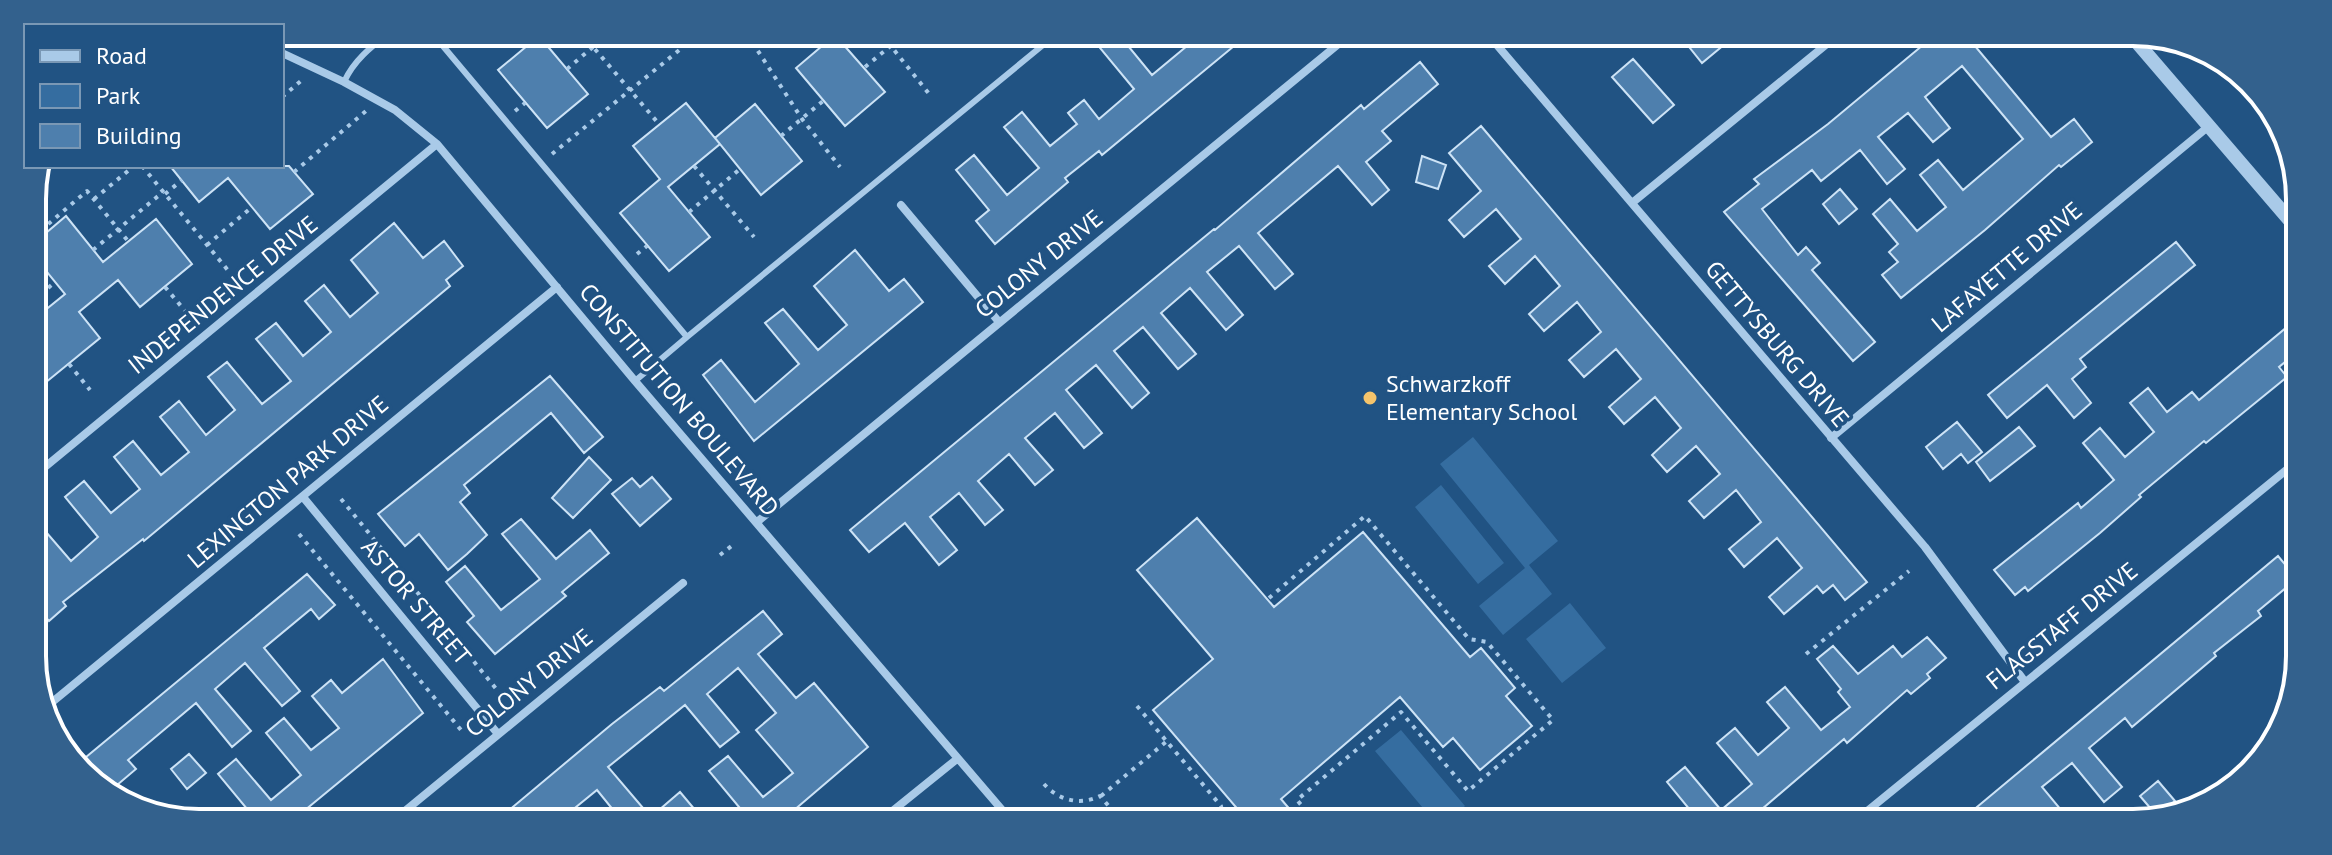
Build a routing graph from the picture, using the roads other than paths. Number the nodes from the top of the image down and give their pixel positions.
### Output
1 (373, 46) edge
2 (443, 46) edge
3 (1042, 46) edge
4 (1336, 46) edge
5 (1498, 46) edge
6 (1824, 46) edge
7 (2140, 46) edge
8 (284, 54) edge
9 (344, 82) junction
10 (2209, 126) junction
11 (437, 144) junction
12 (1632, 203) junction
13 (901, 205) dead end
14 (2286, 216) edge
15 (557, 287) junction
16 (999, 322) junction
17 (687, 337) junction
18 (635, 381) junction
19 (1831, 438) junction
20 (46, 466) edge
21 (2286, 470) edge
22 (303, 497) junction
23 (757, 522) junction
24 (683, 583) dead end
25 (2025, 682) junction
26 (53, 701) edge
27 (498, 734) junction
28 (957, 759) junction
29 (407, 809) edge
30 (895, 809) edge
31 (1001, 809) edge
32 (1870, 809) edge

1 - 9 lane
2 - 17 lane
3 - 17 lane
4 - 16 street, COLONY DRIVE
5 - 12 street, GETTYSBURG DRIVE
6 - 12 street
7 - 10 street
8 - 9 street, CONSTITUTION BOULEVARD
9 - 11 street, CONSTITUTION BOULEVARD
10 - 14 street
10 - 19 street, LAFAYETTE DRIVE
11 - 15 street, CONSTITUTION BOULEVARD
11 - 20 street, INDEPENDENCE DRIVE
12 - 19 street, GETTYSBURG DRIVE
13 - 16 street
15 - 18 street, CONSTITUTION BOULEVARD
15 - 22 street, LEXINGTON PARK DRIVE
16 - 23 street, COLONY DRIVE
17 - 18 lane
18 - 23 street, CONSTITUTION BOULEVARD
19 - 25 street, GETTYSBURG DRIVE
21 - 25 street, FLAGSTAFF DRIVE
22 - 26 street, LEXINGTON PARK DRIVE
22 - 27 street, ASTOR STREET
23 - 28 street, CONSTITUTION BOULEVARD
24 - 27 street, COLONY DRIVE
25 - 32 street, FLAGSTAFF DRIVE
27 - 29 street, COLONY DRIVE
28 - 30 street
28 - 31 street, CONSTITUTION BOULEVARD

